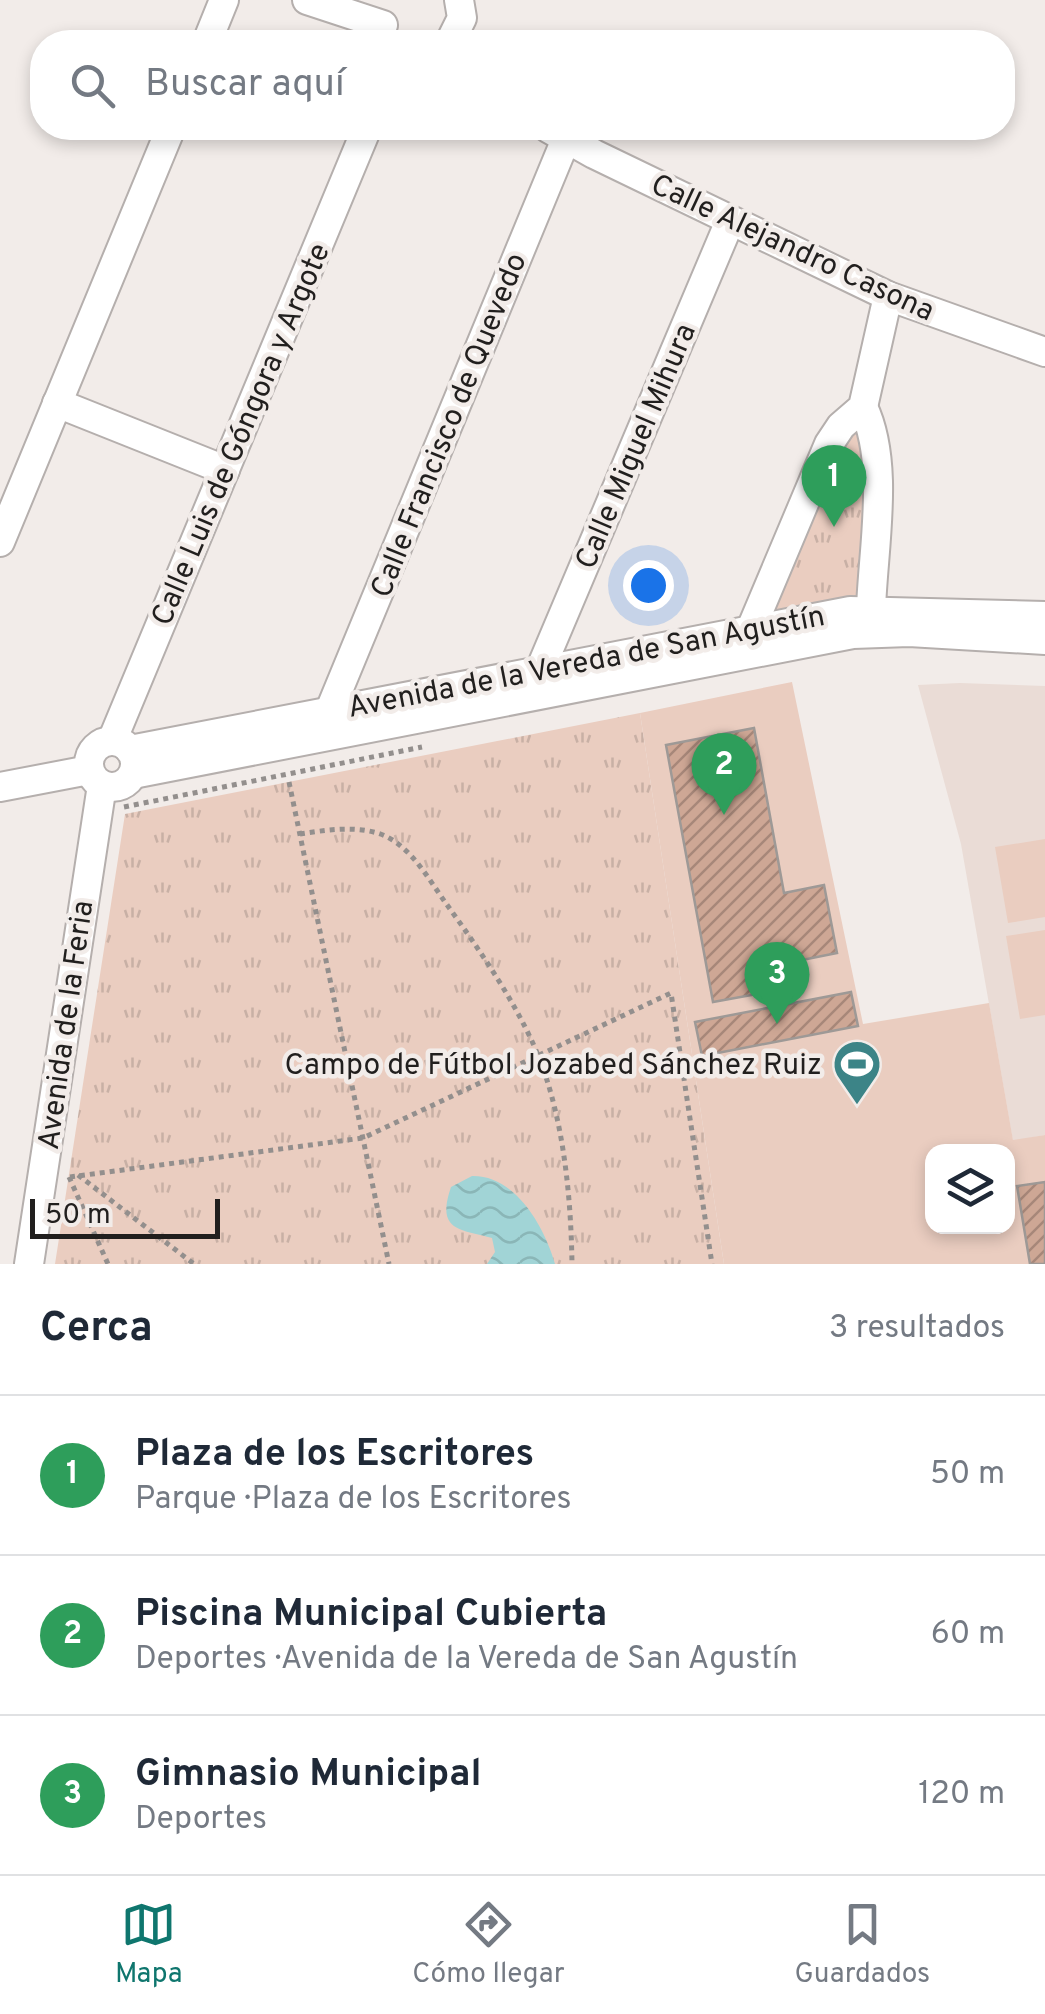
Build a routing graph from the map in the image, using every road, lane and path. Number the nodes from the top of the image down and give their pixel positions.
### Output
1 (224, 0) edge
2 (307, 0) edge
3 (354, 4) edge
4 (386, 28) edge
5 (212, 30) edge
6 (167, 140) edge
7 (361, 140) edge
8 (553, 140) edge
9 (570, 140) edge
10 (730, 221) junction
11 (888, 296) junction
12 (1045, 352) edge
13 (57, 403) junction
14 (863, 407) junction
15 (225, 470) junction
16 (0, 542) edge
17 (871, 609) junction
18 (1045, 616) edge
19 (751, 629) junction
20 (1045, 640) edge
21 (540, 670) junction
22 (330, 710) junction
23 (125, 755) junction
24 (95, 778) junction
25 (289, 782) dead end
26 (0, 787) edge
27 (300, 834) junction
28 (537, 1055) junction
29 (362, 1138) junction
30 (78, 1175) junction
31 (55, 1179) junction
32 (29, 1264) edge
33 (108, 1264) edge
34 (194, 1264) edge
35 (389, 1264) edge
36 (572, 1264) edge
37 (712, 1264) edge

1 - 5 street
2 - 3 street
3 - 4 street
6 - 13 street
7 - 15 street, Calle Luis de Góngora y Argote
8 - 22 street, Calle Francisco de Quevedo
9 - 10 street, Calle Alejandro Casona
10 - 11 street, Calle Alejandro Casona
10 - 21 street, Calle Miguel Mihura
11 - 12 street, Calle Alejandro Casona
11 - 14 street
13 - 15 street
13 - 16 street
14 - 17 street
14 - 19 street
15 - 23 street, Calle Luis de Góngora y Argote
17 - 18 street, Avenida de la Vereda de San Agustín
17 - 19 street, Avenida de la Vereda de San Agustín
19 - 21 street, Avenida de la Vereda de San Agustín
20 - 23 street, Avenida de la Vereda de San Agustín
21 - 22 street, Avenida de la Vereda de San Agustín
22 - 23 street, Avenida de la Vereda de San Agustín
23 - 24 street
23 - 24 street, Calle Luis de Góngora y Argote
24 - 26 street
24 - 31 street, Avenida de la Feria
25 - 27 path
27 - 28 path
27 - 29 path
28 - 29 path
28 - 36 path
28 - 37 path
29 - 30 path
29 - 35 path
30 - 31 path
30 - 34 path
31 - 32 street, Avenida de la Feria
31 - 33 path

